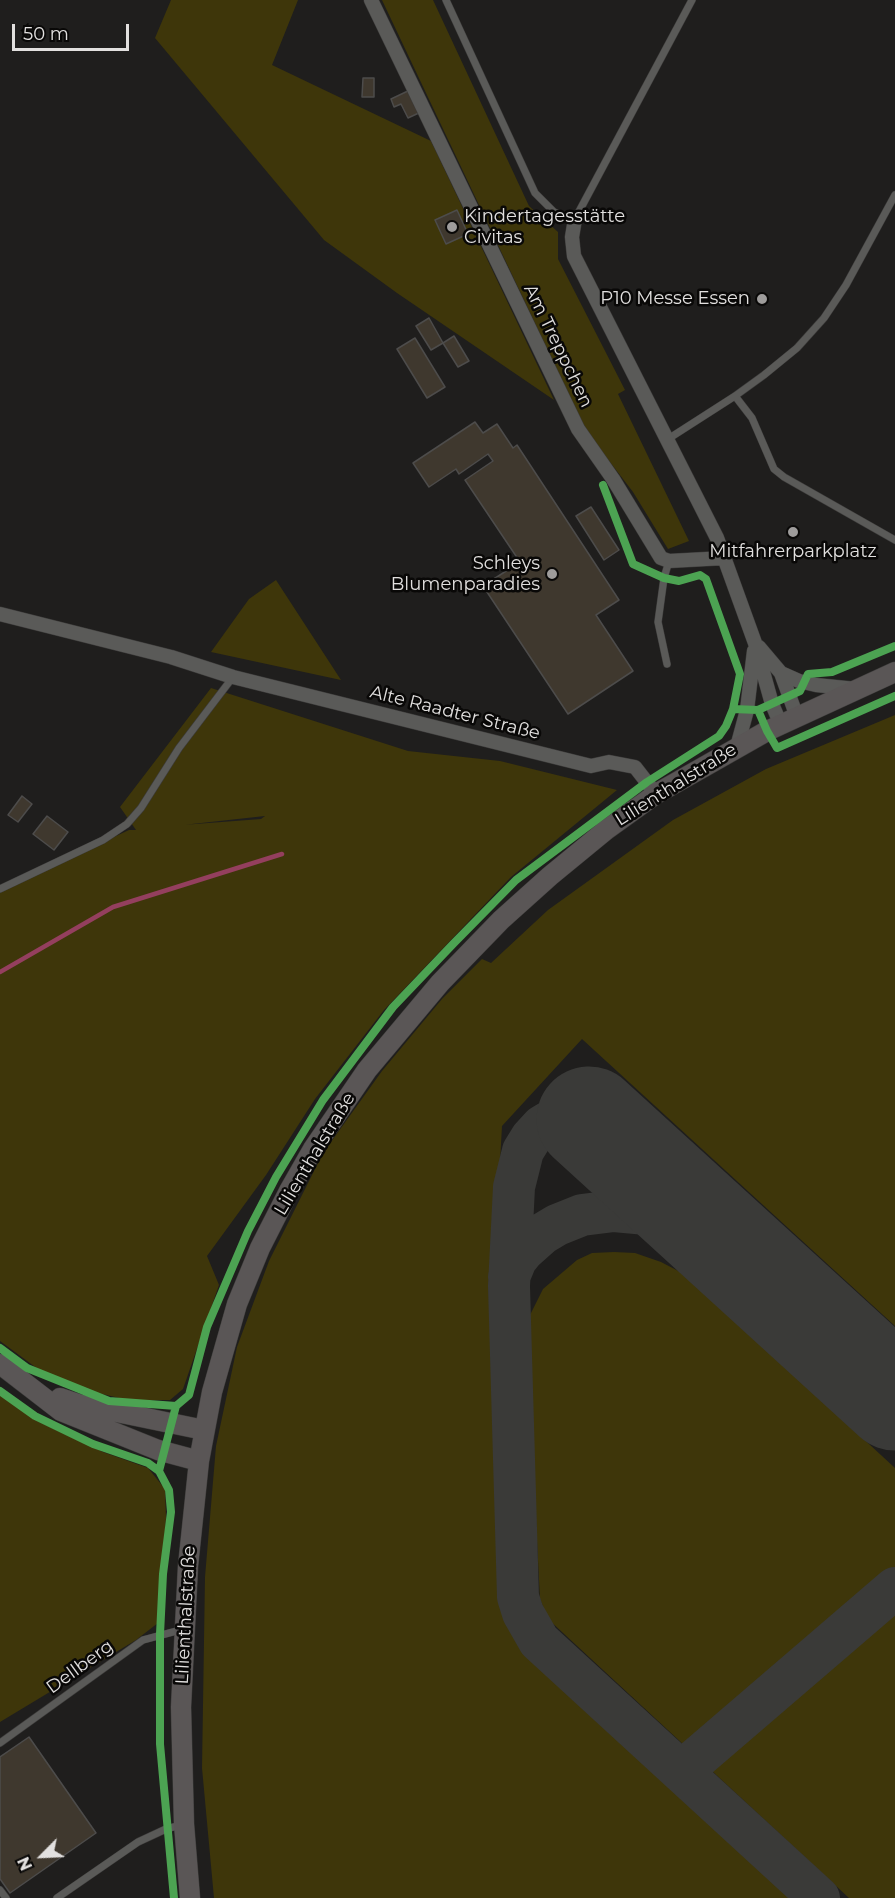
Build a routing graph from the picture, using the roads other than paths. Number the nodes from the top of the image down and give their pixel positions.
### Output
1 (371, 0) edge
2 (446, 0) edge
3 (692, 0) edge
4 (895, 195) edge
5 (575, 219) junction
6 (735, 396) junction
7 (668, 439) junction
8 (895, 540) edge
9 (725, 558) junction
10 (669, 561) junction
11 (0, 614) edge
12 (755, 643) junction
13 (667, 664) dead end
14 (895, 672) edge
15 (781, 673) junction
16 (233, 677) junction
17 (856, 689) junction
18 (789, 721) junction
19 (737, 747) junction
20 (656, 794) junction
21 (0, 889) edge
22 (0, 1364) edge
23 (36, 1391) junction
24 (204, 1430) junction
25 (199, 1461) junction
26 (184, 1629) junction
27 (0, 1743) edge
28 (184, 1824) junction
29 (0, 1890) edge
30 (6, 1898) edge
31 (57, 1898) edge
32 (190, 1898) edge

1 - 10 street, Am Treppchen
2 - 5 lane
3 - 5 lane
4 - 6 lane
5 - 7 street
6 - 7 lane
6 - 8 lane
7 - 9 street
9 - 10 street
9 - 12 street
10 - 13 lane
11 - 16 street, Alte Raadter Straße
12 - 15 street
12 - 18 street
12 - 19 street
14 - 17 main road, Lilienthalstraße
15 - 17 street
15 - 18 street
16 - 20 street, Alte Raadter Straße
16 - 21 lane
17 - 18 main road, Lilienthalstraße
18 - 19 main road, Lilienthalstraße
19 - 20 main road, Lilienthalstraße
20 - 24 main road, Lilienthalstraße
22 - 23 main road
23 - 24 main road
23 - 25 main road
24 - 25 main road, Lilienthalstraße
25 - 26 main road, Lilienthalstraße
26 - 27 lane, Dellberg
26 - 28 main road, Lilienthalstraße
28 - 31 lane
28 - 32 main road, Lilienthalstraße
29 - 30 lane

